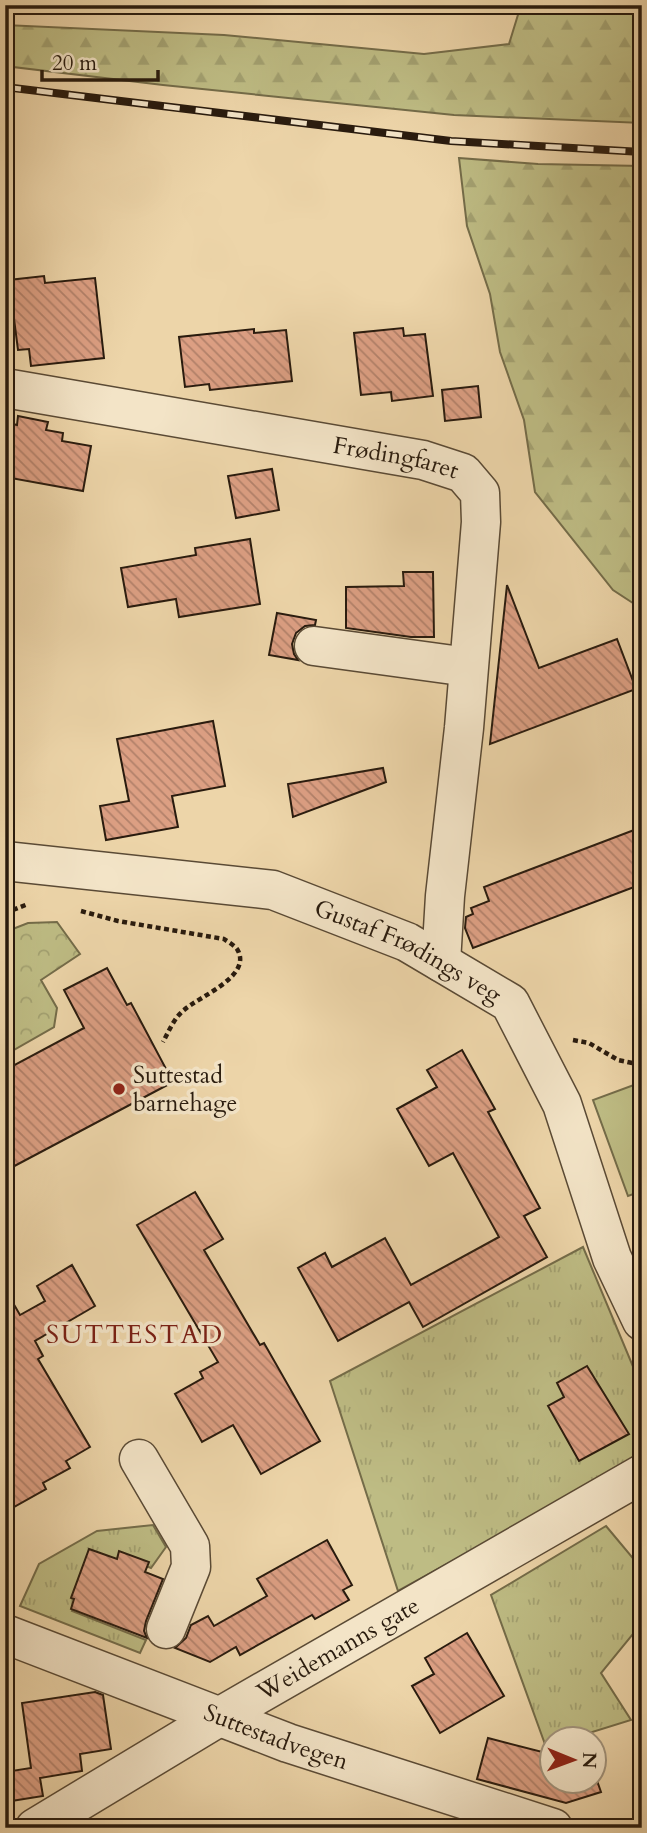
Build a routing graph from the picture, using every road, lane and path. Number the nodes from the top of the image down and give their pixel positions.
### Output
1 (5, 388) edge
2 (314, 646) dead end
3 (468, 667) junction
4 (5, 861) edge
5 (38, 904) dead end
6 (69, 909) dead end
7 (5, 913) edge
8 (441, 962) junction
9 (524, 1030) junction
10 (163, 1042) dead end
11 (642, 1065) edge
12 (642, 1321) edge
13 (139, 1460) dead end
14 (642, 1474) edge
15 (166, 1629) dead end
16 (5, 1634) edge
17 (219, 1717) junction
18 (35, 1828) edge
19 (553, 1828) edge

1 - 3 street, Frødingfaret
2 - 3 street
3 - 8 street, Frødingfaret
4 - 8 street, Gustaf Frødings veg
5 - 7 path
6 - 10 path
8 - 9 street, Gustaf Frødings veg
9 - 11 path
9 - 12 street, Gustaf Frødings veg
13 - 15 street
14 - 17 street, Weidemanns gate
16 - 17 street, Suttestadvegen
17 - 18 street, Weidemanns gate
17 - 19 street, Suttestadvegen

